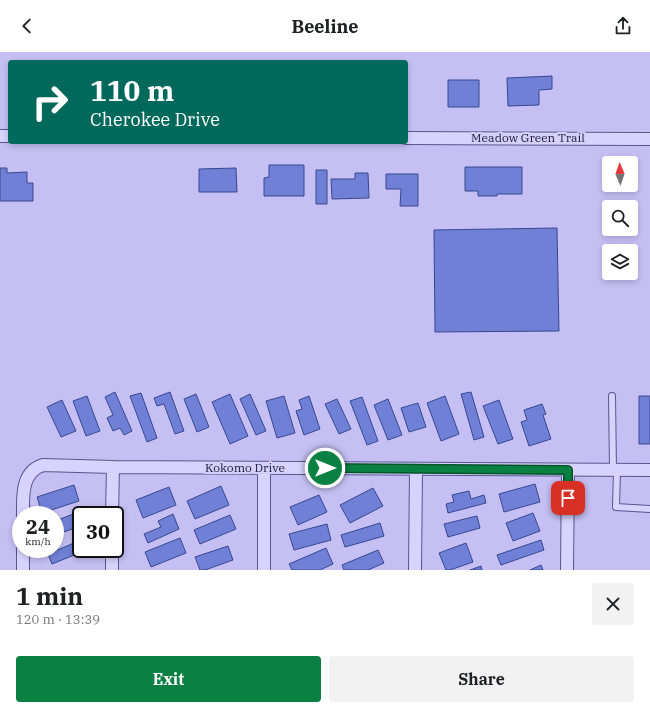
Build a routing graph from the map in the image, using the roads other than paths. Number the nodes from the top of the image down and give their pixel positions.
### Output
1 (408, 138) edge
2 (650, 139) edge
3 (612, 396) dead end
4 (113, 467) junction
5 (264, 468) junction
6 (416, 469) junction
7 (568, 470) junction
8 (615, 470) junction
9 (650, 470) edge
10 (24, 506) edge
11 (112, 506) edge
12 (650, 509) edge
13 (24, 558) edge
14 (112, 558) edge
15 (24, 570) edge
16 (112, 570) edge
17 (264, 570) edge
18 (415, 570) edge
19 (567, 570) edge

1 - 2 street, Meadow Green Trail
3 - 8 lane
4 - 5 street, Kokomo Drive
4 - 10 street, Kokomo Drive
4 - 11 street
5 - 6 street, Kokomo Drive
5 - 17 street
6 - 7 street, Kokomo Drive
6 - 18 street
7 - 8 street, Kokomo Drive
7 - 19 street
8 - 9 street, Kokomo Drive
8 - 12 lane
13 - 15 street
14 - 16 street

